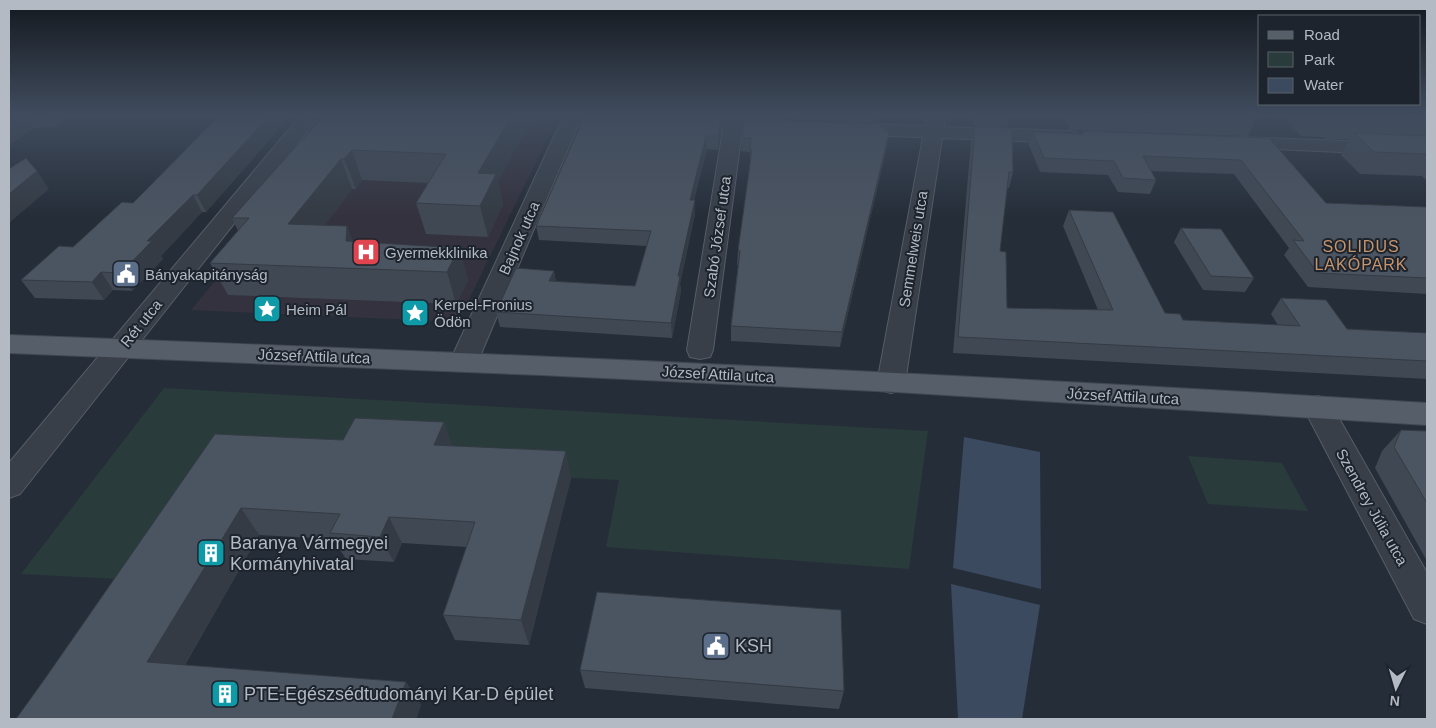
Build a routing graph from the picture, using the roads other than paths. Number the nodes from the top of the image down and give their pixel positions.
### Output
1 (283, 149) edge
2 (558, 149) edge
3 (729, 149) edge
4 (930, 149) edge
5 (1401, 149) edge
6 (1427, 150) edge
7 (9, 344) edge
8 (120, 348) junction
9 (700, 350) dead end
10 (464, 362) junction
11 (891, 383) junction
12 (1318, 407) junction
13 (1427, 414) edge
14 (9, 485) edge
15 (1427, 607) edge

1 - 8 street, Rét utca
2 - 10 street, Bajnok utca
3 - 9 street, Szabó József utca
4 - 11 street, Semmelweis utca
5 - 6 street
7 - 8 main road, József Attila utca
8 - 10 main road, József Attila utca
8 - 14 street, Rét utca
10 - 11 main road, József Attila utca
11 - 12 main road, József Attila utca
12 - 13 main road, József Attila utca
12 - 15 street, Szendrey Júlia utca

